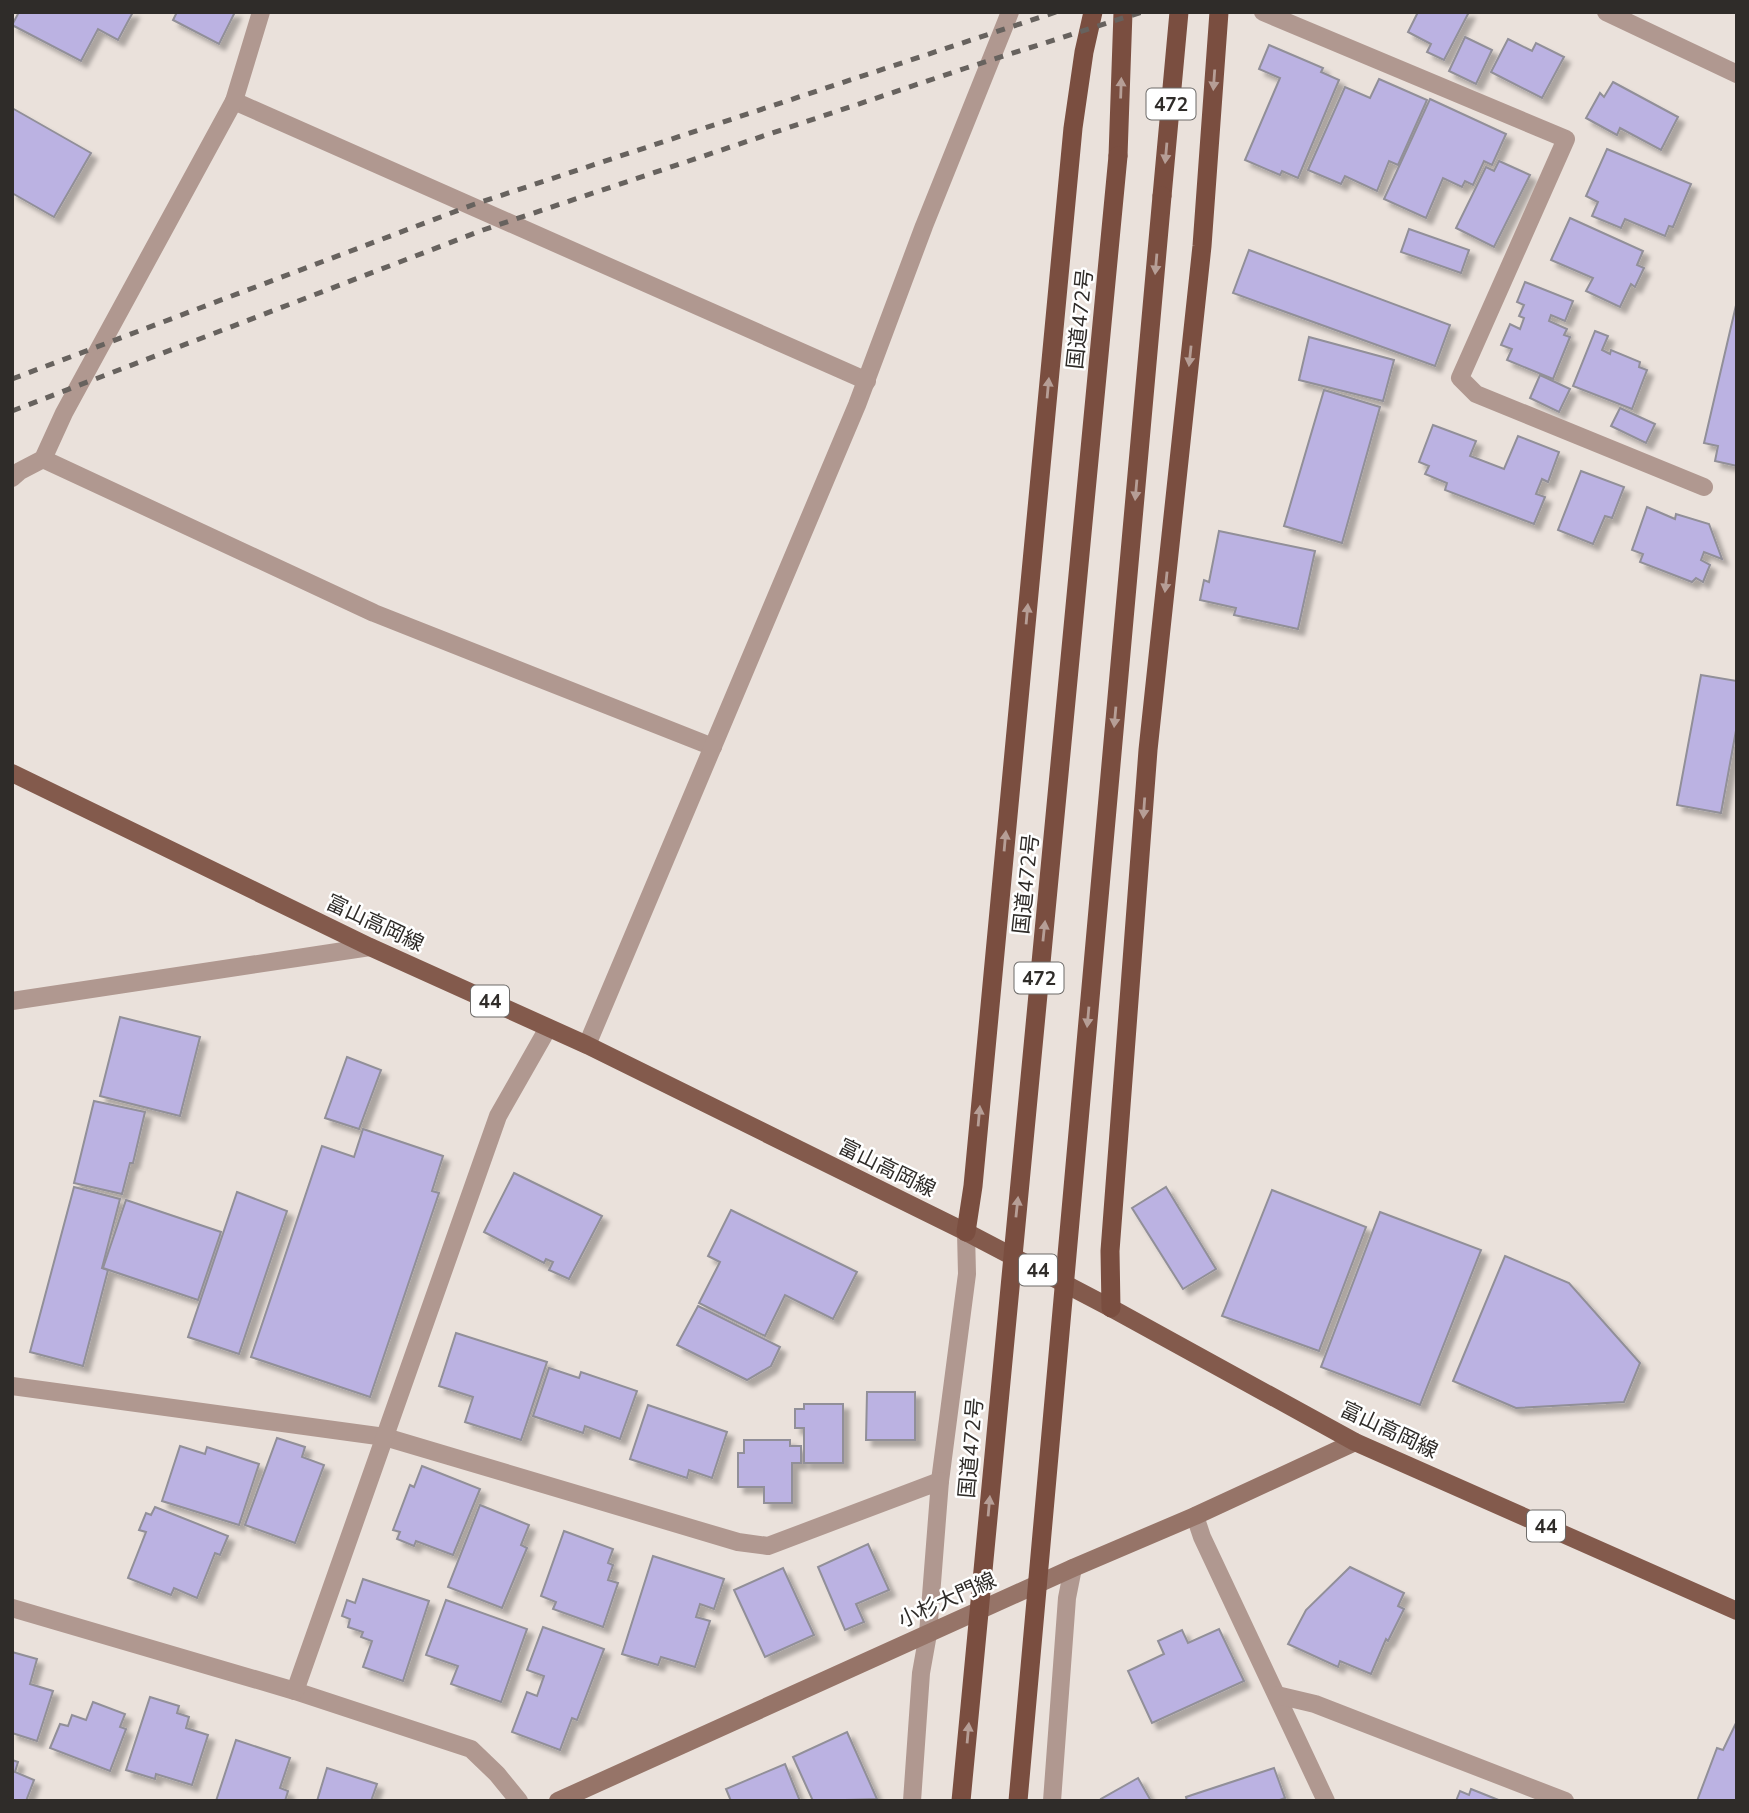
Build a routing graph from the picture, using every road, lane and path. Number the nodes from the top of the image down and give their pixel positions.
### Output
1 (261, 12) edge
2 (1010, 12) edge
3 (1093, 12) edge
4 (1123, 12) edge
5 (1180, 12) edge
6 (1219, 12) edge
7 (1263, 12) edge
8 (1606, 12) edge
9 (1737, 74) edge
10 (234, 101) junction
11 (867, 381) junction
12 (44, 459) junction
13 (12, 478) edge
14 (1704, 487) dead end
15 (713, 747) junction
16 (12, 773) edge
17 (370, 947) junction
18 (12, 1001) edge
19 (548, 1028) junction
20 (587, 1045) junction
21 (966, 1232) junction
22 (1111, 1308) junction
23 (12, 1386) edge
24 (385, 1437) junction
25 (1355, 1441) junction
26 (940, 1481) junction
27 (1195, 1516) junction
28 (1073, 1568) junction
29 (12, 1608) edge
30 (1737, 1611) edge
31 (928, 1634) junction
32 (295, 1690) junction
33 (1277, 1695) junction
34 (519, 1801) edge
35 (558, 1801) edge
36 (912, 1801) edge
37 (961, 1801) edge
38 (1018, 1801) edge
39 (1052, 1801) edge
40 (1326, 1801) edge
41 (1565, 1801) edge

1 - 10 street
2 - 11 street
21 -> 3 highway
37 -> 4 highway, 国道472号 / 472, bridge
5 -> 38 highway, 472, bridge
6 -> 22 highway
7 - 14 street
8 - 9 street
10 - 11 street
10 - 12 street
11 - 15 street
12 - 13 street
12 - 15 street
15 - 20 street
16 - 17 main road, 富山高岡線 / 44
17 - 18 street
17 - 19 main road, 富山高岡線 / 44
19 - 20 main road, 富山高岡線 / 44
19 - 24 street
20 - 21 main road, 富山高岡線 / 44
21 - 22 main road, 富山高岡線 / 44
21 - 26 street
22 - 25 main road, 富山高岡線 / 44
23 - 24 street
24 - 26 street
24 - 32 street
25 - 27 main road, 小杉大門線
25 - 30 main road, 富山高岡線 / 44
26 - 31 street
27 - 28 main road, 小杉大門線
27 - 33 street
28 - 31 main road, 小杉大門線
28 - 39 street
29 - 32 street
31 - 35 main road, 小杉大門線
31 - 36 street
32 - 34 street
33 - 40 street
33 - 41 street

